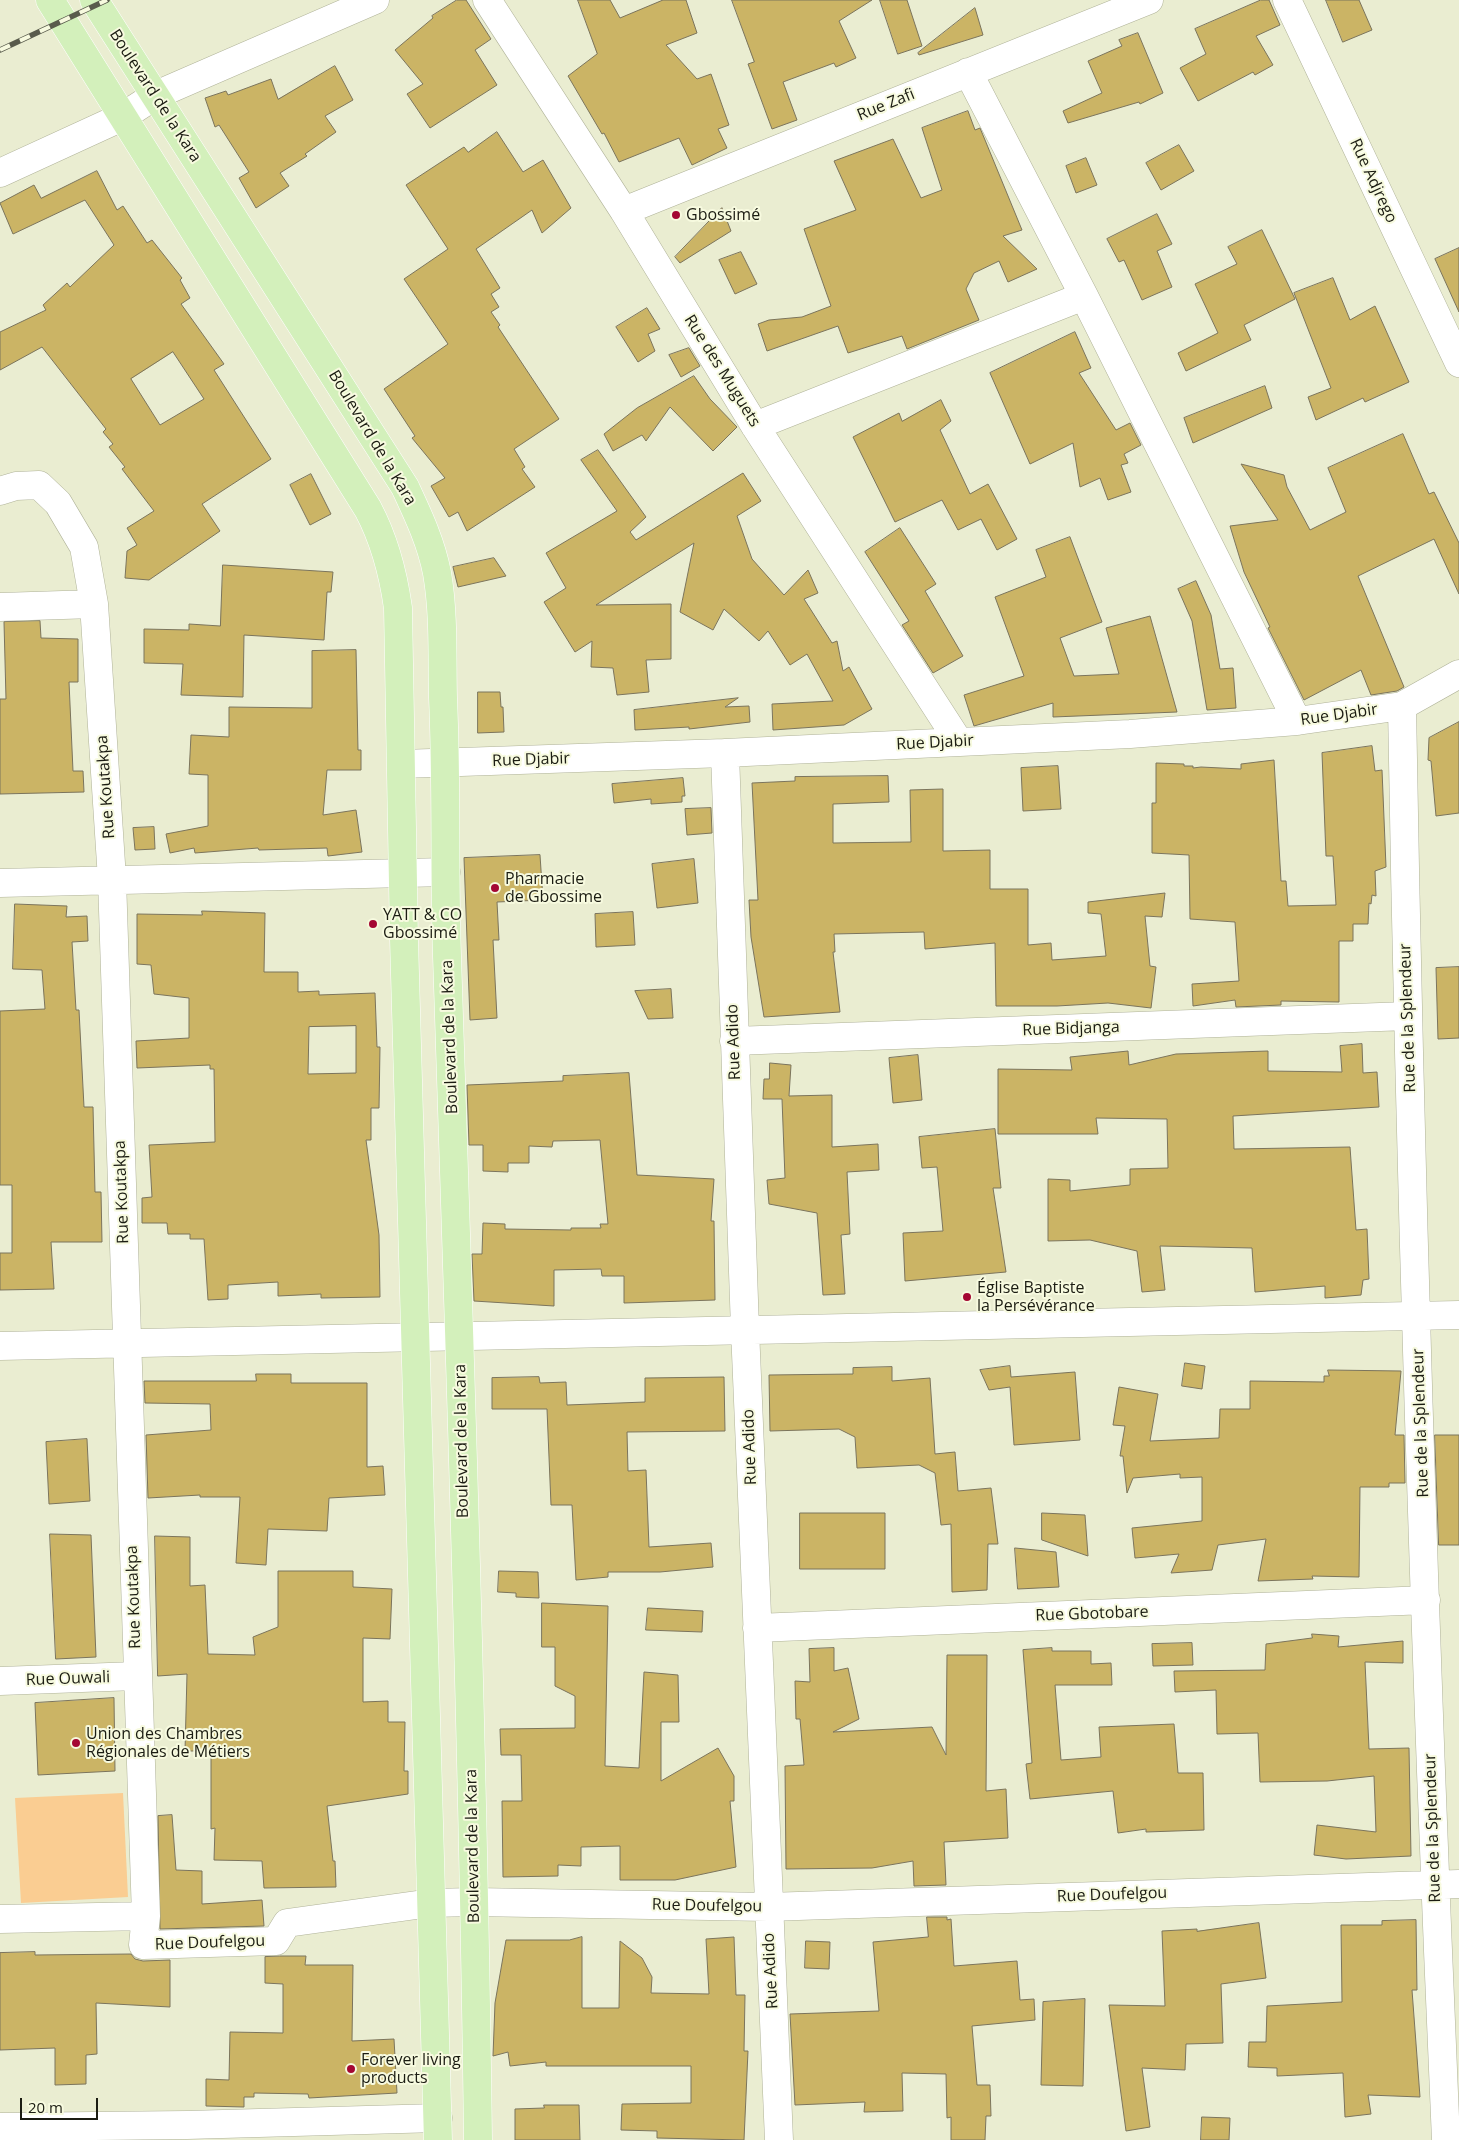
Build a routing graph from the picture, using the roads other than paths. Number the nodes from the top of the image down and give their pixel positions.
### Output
1 (50, 0) edge
2 (94, 0) edge
3 (375, 0) edge
4 (487, 0) edge
5 (1149, 0) edge
6 (1287, 0) edge
7 (968, 72) junction
8 (156, 95) junction
9 (122, 117) junction
10 (0, 174) edge
11 (624, 212) junction
12 (1084, 296) junction
13 (1459, 363) edge
14 (755, 426) junction
15 (0, 491) edge
16 (94, 604) junction
17 (0, 607) edge
18 (1459, 674) edge
19 (1402, 706) junction
20 (1297, 721) junction
21 (959, 742) junction
22 (725, 753) junction
23 (446, 762) junction
24 (402, 764) junction
25 (446, 872) junction
26 (403, 873) junction
27 (112, 880) junction
28 (0, 883) edge
29 (1407, 1016) junction
30 (734, 1042) junction
31 (1418, 1314) junction
32 (1459, 1315) edge
33 (744, 1329) junction
34 (460, 1336) junction
35 (416, 1337) junction
36 (127, 1342) junction
37 (0, 1346) edge
38 (1426, 1600) junction
39 (757, 1628) junction
40 (136, 1676) junction
41 (0, 1681) edge
42 (1447, 1884) edge
43 (473, 1902) junction
44 (431, 1903) junction
45 (768, 1907) junction
46 (146, 1916) junction
47 (0, 1919) edge
48 (0, 2127) edge
49 (438, 2129) edge
50 (478, 2140) edge
51 (778, 2140) edge
52 (1446, 2140) edge

1 - 9 main road
2 - 8 main road, Boulevard de la Kara
3 - 8 street
4 - 11 street, Rue des Muguets
5 - 7 street, Rue Zafi
6 - 13 street, Rue Adjrego
7 - 11 street, Rue Zafi
7 - 12 street
8 - 9 street
8 - 23 main road, Boulevard de la Kara
9 - 10 street
9 - 24 main road
11 - 14 street, Rue des Muguets
12 - 14 street
12 - 20 street
14 - 21 street, Rue des Muguets
15 - 16 street, Rue Koutakpa
16 - 17 street
16 - 27 street, Rue Koutakpa
18 - 19 street, Rue Djabir
19 - 20 street, Rue Djabir
19 - 29 street, Rue de la Splendeur
20 - 21 street, Rue Djabir
21 - 22 street, Rue Djabir
22 - 23 street, Rue Djabir
22 - 30 street, Rue Adido
23 - 24 street, Rue Djabir
23 - 25 main road, Boulevard de la Kara
24 - 26 main road
25 - 26 street
25 - 34 main road, Boulevard de la Kara
26 - 27 street
26 - 35 main road
27 - 28 street
27 - 36 street, Rue Koutakpa
29 - 30 street, Rue Bidjanga
29 - 31 street, Rue de la Splendeur
30 - 33 street, Rue Adido
31 - 32 street
31 - 33 street
31 - 38 street, Rue de la Splendeur
33 - 34 street
33 - 39 street, Rue Adido
34 - 35 street
34 - 43 main road, Boulevard de la Kara
35 - 36 street
35 - 44 main road
36 - 37 street
36 - 40 street, Rue Koutakpa
38 - 39 street, Rue Gbotobare
38 - 42 street, Rue de la Splendeur
39 - 45 street, Rue Adido
40 - 41 street, Rue Ouwali
40 - 46 street, Rue Koutakpa
42 - 45 street, Rue Doufelgou
42 - 52 street, Rue de la Splendeur
43 - 44 street, Rue Doufelgou
43 - 45 street, Rue Doufelgou
43 - 50 main road, Boulevard de la Kara
44 - 46 street, Rue Doufelgou
44 - 49 main road
45 - 51 street, Rue Adido
46 - 47 street, Rue Doufelgou
48 - 49 street

